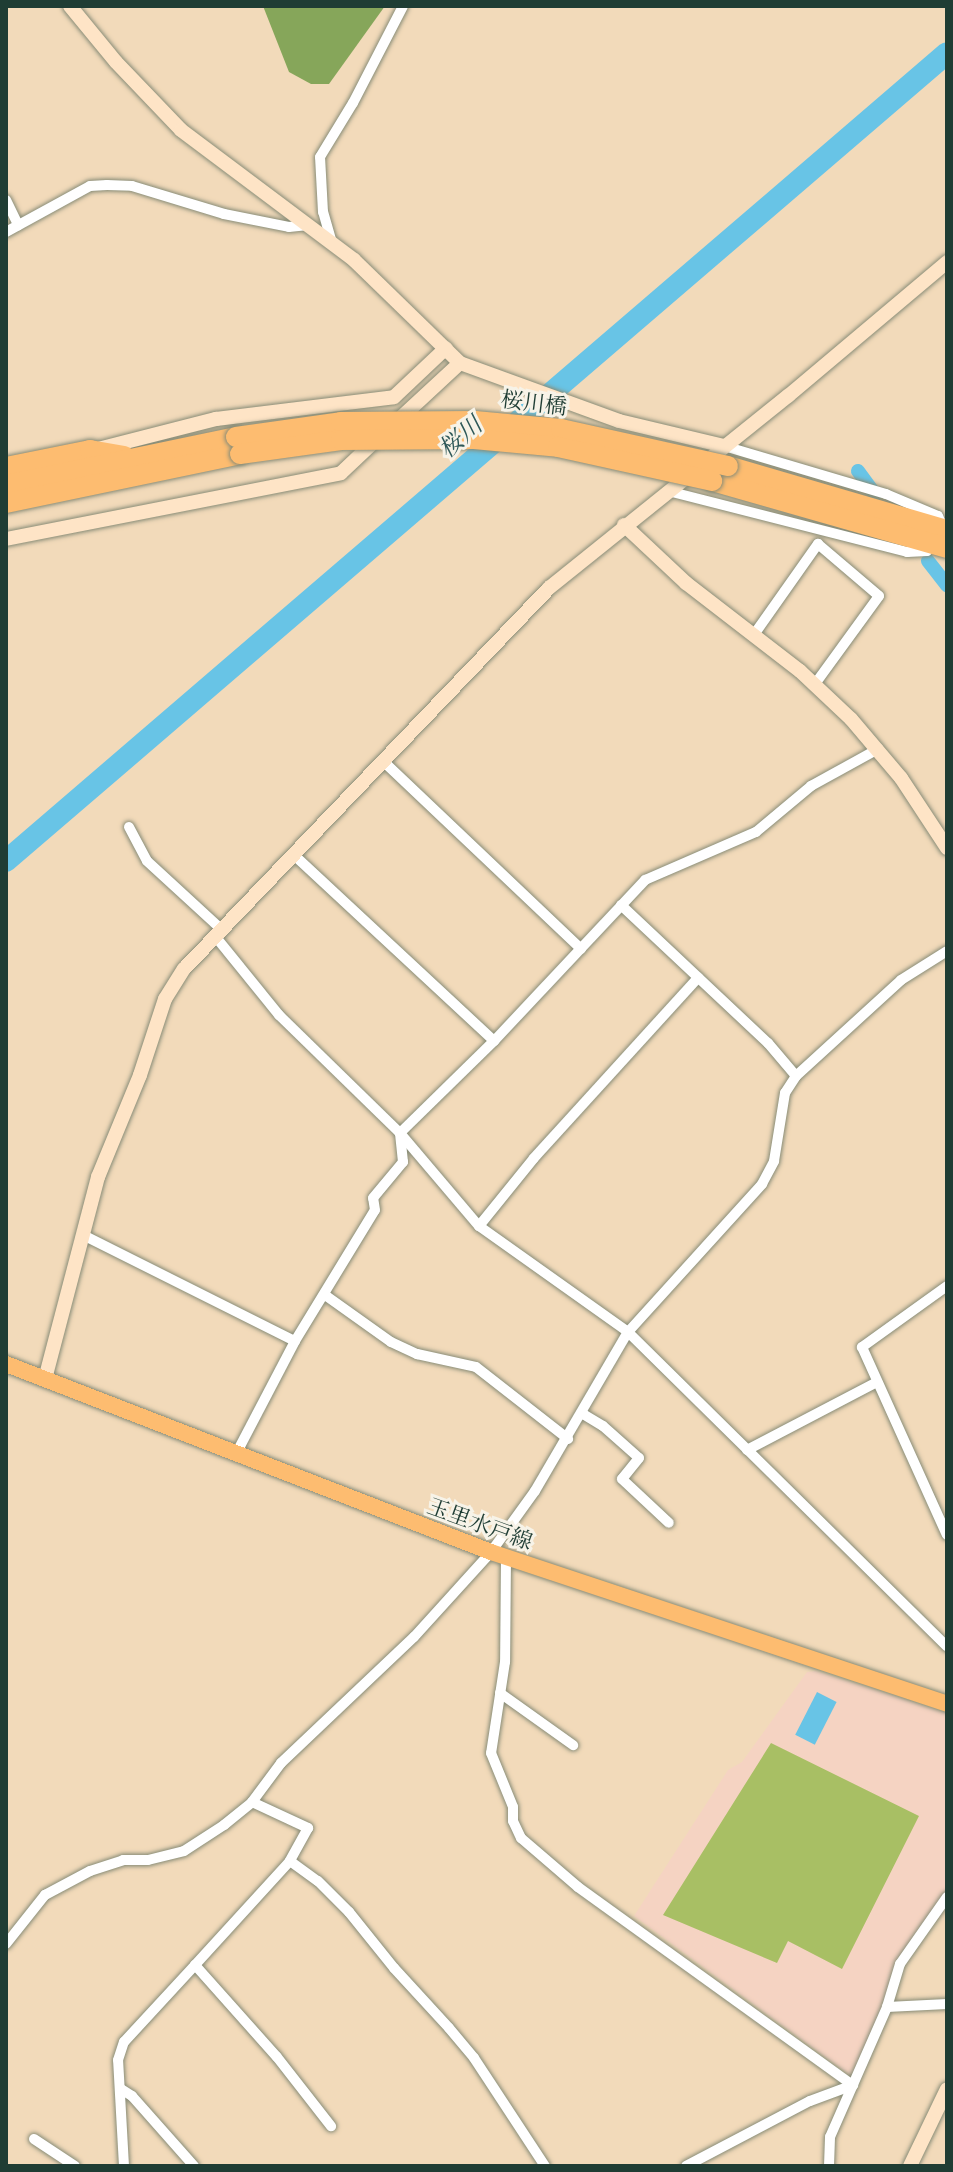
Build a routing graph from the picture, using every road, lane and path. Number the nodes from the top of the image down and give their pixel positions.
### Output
1 (70, 6) edge
2 (403, 6) edge
3 (6, 200) edge
4 (18, 225) junction
5 (308, 225) junction
6 (6, 232) edge
7 (332, 243) junction
8 (947, 262) edge
9 (446, 348) junction
10 (460, 363) junction
11 (238, 446) junction
12 (90, 450) junction
13 (726, 456) junction
14 (6, 467) edge
15 (140, 467) junction
16 (6, 485) edge
17 (668, 491) junction
18 (6, 503) edge
19 (6, 517) edge
20 (624, 525) junction
21 (942, 538) edge
22 (6, 539) edge
23 (753, 636) junction
24 (815, 684) junction
25 (878, 749) junction
26 (383, 761) junction
27 (129, 827) dead end
28 (947, 848) edge
29 (294, 855) junction
30 (621, 905) junction
31 (218, 932) junction
32 (581, 949) junction
33 (947, 951) edge
34 (698, 978) junction
35 (494, 1041) junction
36 (796, 1076) junction
37 (400, 1133) junction
38 (479, 1226) junction
39 (83, 1235) junction
40 (947, 1286) edge
41 (325, 1295) junction
42 (628, 1332) junction
43 (295, 1341) junction
44 (6, 1364) edge
45 (45, 1379) junction
46 (877, 1382) junction
47 (583, 1414) junction
48 (568, 1439) junction
49 (747, 1450) junction
50 (236, 1454) junction
51 (942, 1511) edge
52 (669, 1523) dead end
53 (947, 1535) edge
54 (499, 1555) junction
55 (947, 1647) edge
56 (500, 1693) junction
57 (947, 1704) edge
58 (573, 1745) dead end
59 (252, 1802) junction
60 (290, 1861) junction
61 (947, 1897) edge
62 (6, 1944) edge
63 (195, 1965) junction
64 (947, 2004) edge
65 (887, 2007) junction
66 (853, 2085) junction
67 (121, 2089) junction
68 (947, 2089) edge
69 (331, 2126) dead end
70 (34, 2139) dead end
71 (192, 2165) edge
72 (75, 2166) edge
73 (124, 2166) edge
74 (545, 2166) edge
75 (686, 2166) edge
76 (829, 2166) edge
77 (910, 2166) edge

1 - 5 street
2 - 7 street
3 - 4 street
4 - 5 street
4 - 6 street
5 - 7 street
7 - 9 street
8 - 13 street
9 - 10 street
9 - 12 street
10 - 13 street
10 - 22 street
11 - 13 highway, 桜川橋, bridge
11 - 15 highway
11 - 21 highway, 桜川橋, bridge
12 - 14 highway
12 - 15 highway
13 - 17 street
13 - 21 highway, 桜川橋
15 - 16 highway
15 - 18 highway
15 - 19 highway
17 - 20 street
17 - 21 street
20 - 23 street
20 - 26 street
23 - 24 street
23 - 24 street
24 - 25 street
25 - 28 street
25 - 30 street
26 - 29 street
26 - 32 street
27 - 31 street
29 - 31 street
29 - 35 street
30 - 32 street
30 - 34 street
31 - 37 street
31 - 39 street
32 - 35 street
33 - 36 street
34 - 36 street
34 - 38 street
35 - 37 street
36 - 42 street
37 - 38 street
37 - 41 street
38 - 42 street
39 - 43 street
39 - 45 street
40 - 46 street
41 - 43 street
41 - 48 street
42 - 47 street
42 - 49 street
43 - 50 street
44 - 45 main road, 玉里水戸線
45 - 50 main road, 玉里水戸線
46 - 49 street
46 - 51 street
47 - 48 street
47 - 52 street
48 - 54 street
49 - 55 street
50 - 54 main road, 玉里水戸線
51 - 53 street
54 - 56 street
54 - 57 main road, 玉里水戸線
54 - 59 street
56 - 58 street
56 - 66 street
59 - 60 street
59 - 62 street
60 - 63 street
60 - 74 street
61 - 65 street
63 - 67 street
63 - 69 street
64 - 65 street
65 - 66 street
66 - 75 street
66 - 76 street
67 - 71 street
67 - 73 street
68 - 77 street
70 - 72 street

